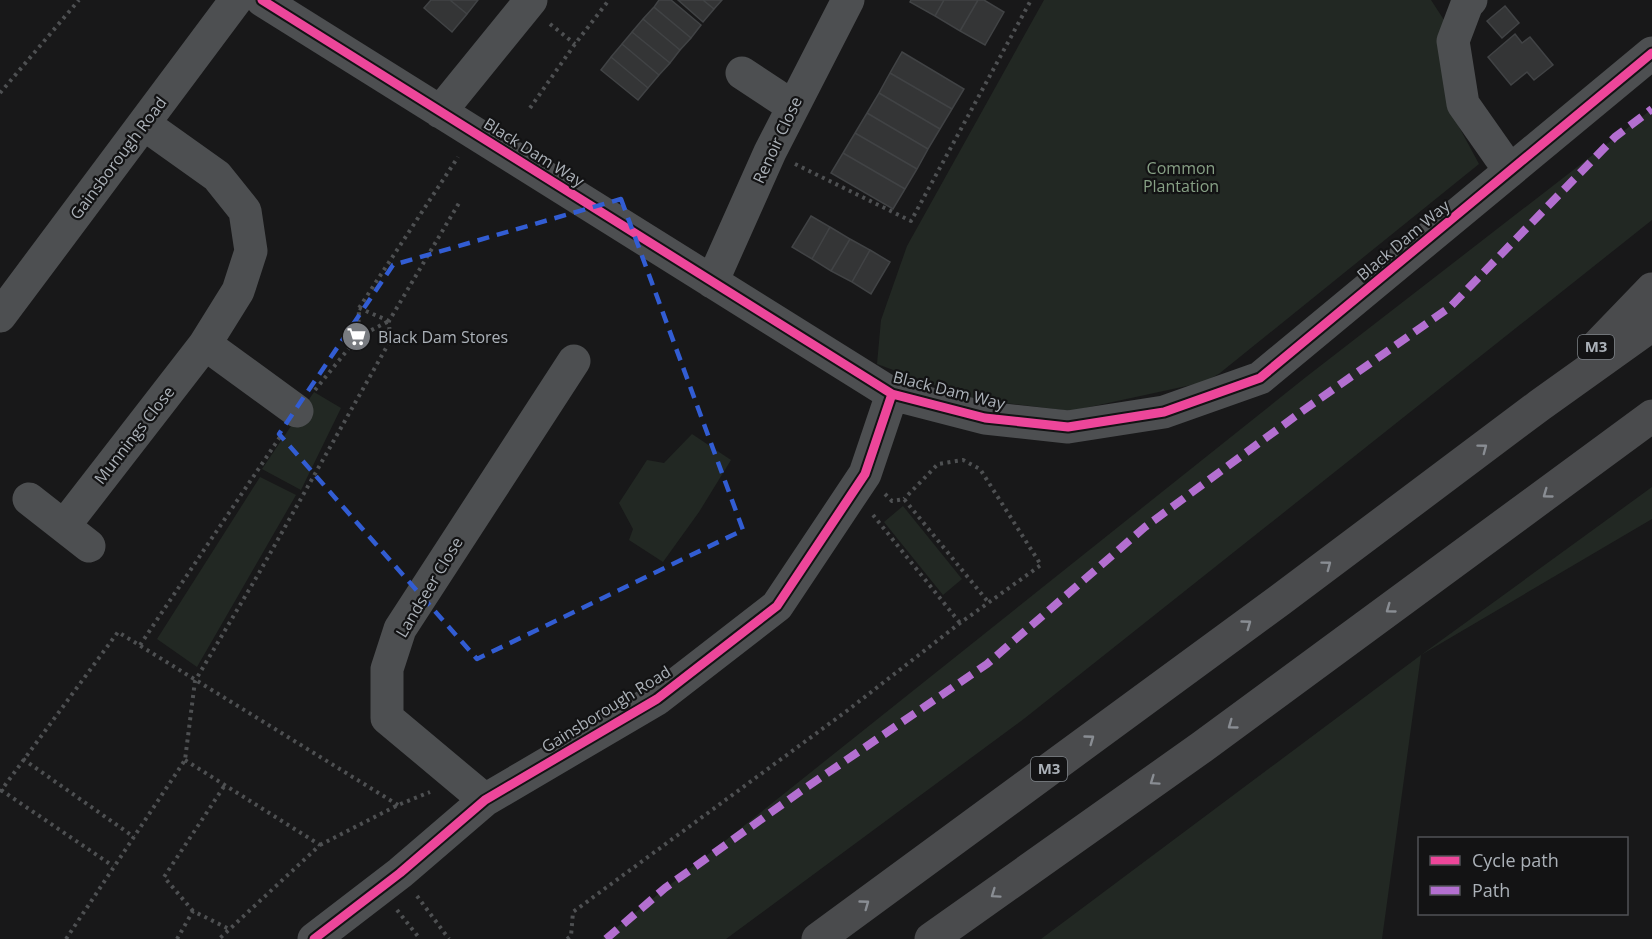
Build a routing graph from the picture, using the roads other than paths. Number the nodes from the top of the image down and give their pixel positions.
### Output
1 (236, 0) edge
2 (262, 0) edge
3 (531, 0) edge
4 (848, 0) edge
5 (1471, 0) edge
6 (1652, 52) edge
7 (742, 73) dead end
8 (792, 106) junction
9 (440, 112) junction
10 (144, 124) junction
11 (1510, 171) junction
12 (712, 282) junction
13 (1652, 289) edge
14 (0, 316) edge
15 (1652, 325) edge
16 (205, 344) junction
17 (574, 361) dead end
18 (892, 394) junction
19 (1540, 405) junction
20 (297, 411) road end
21 (1652, 416) edge
22 (1652, 426) edge
23 (1594, 460) junction
24 (29, 499) dead end
25 (473, 790) junction
26 (314, 939) edge
27 (818, 939) edge
28 (931, 939) edge

1 - 10 street, Gainsborough Road
2 - 9 street, Black Dam Way
3 - 9 street
4 - 8 street, Renoir Close
5 - 11 street
6 - 11 street, Black Dam Way
7 - 8 street
8 - 12 street, Renoir Close
9 - 12 street, Black Dam Way
10 - 14 street, Gainsborough Road
10 - 16 street, Munnings Close
11 - 18 street, Black Dam Way
12 - 18 street, Black Dam Way
13 - 19 highway, M3
15 - 19 highway, M3
16 - 20 street
16 - 24 street, Munnings Close
17 - 25 street, Landseer Close
18 - 25 street, Gainsborough Road
27 -> 19 highway, M3
21 - 23 highway
22 - 23 highway
23 -> 28 highway
25 - 26 street, Gainsborough Road

